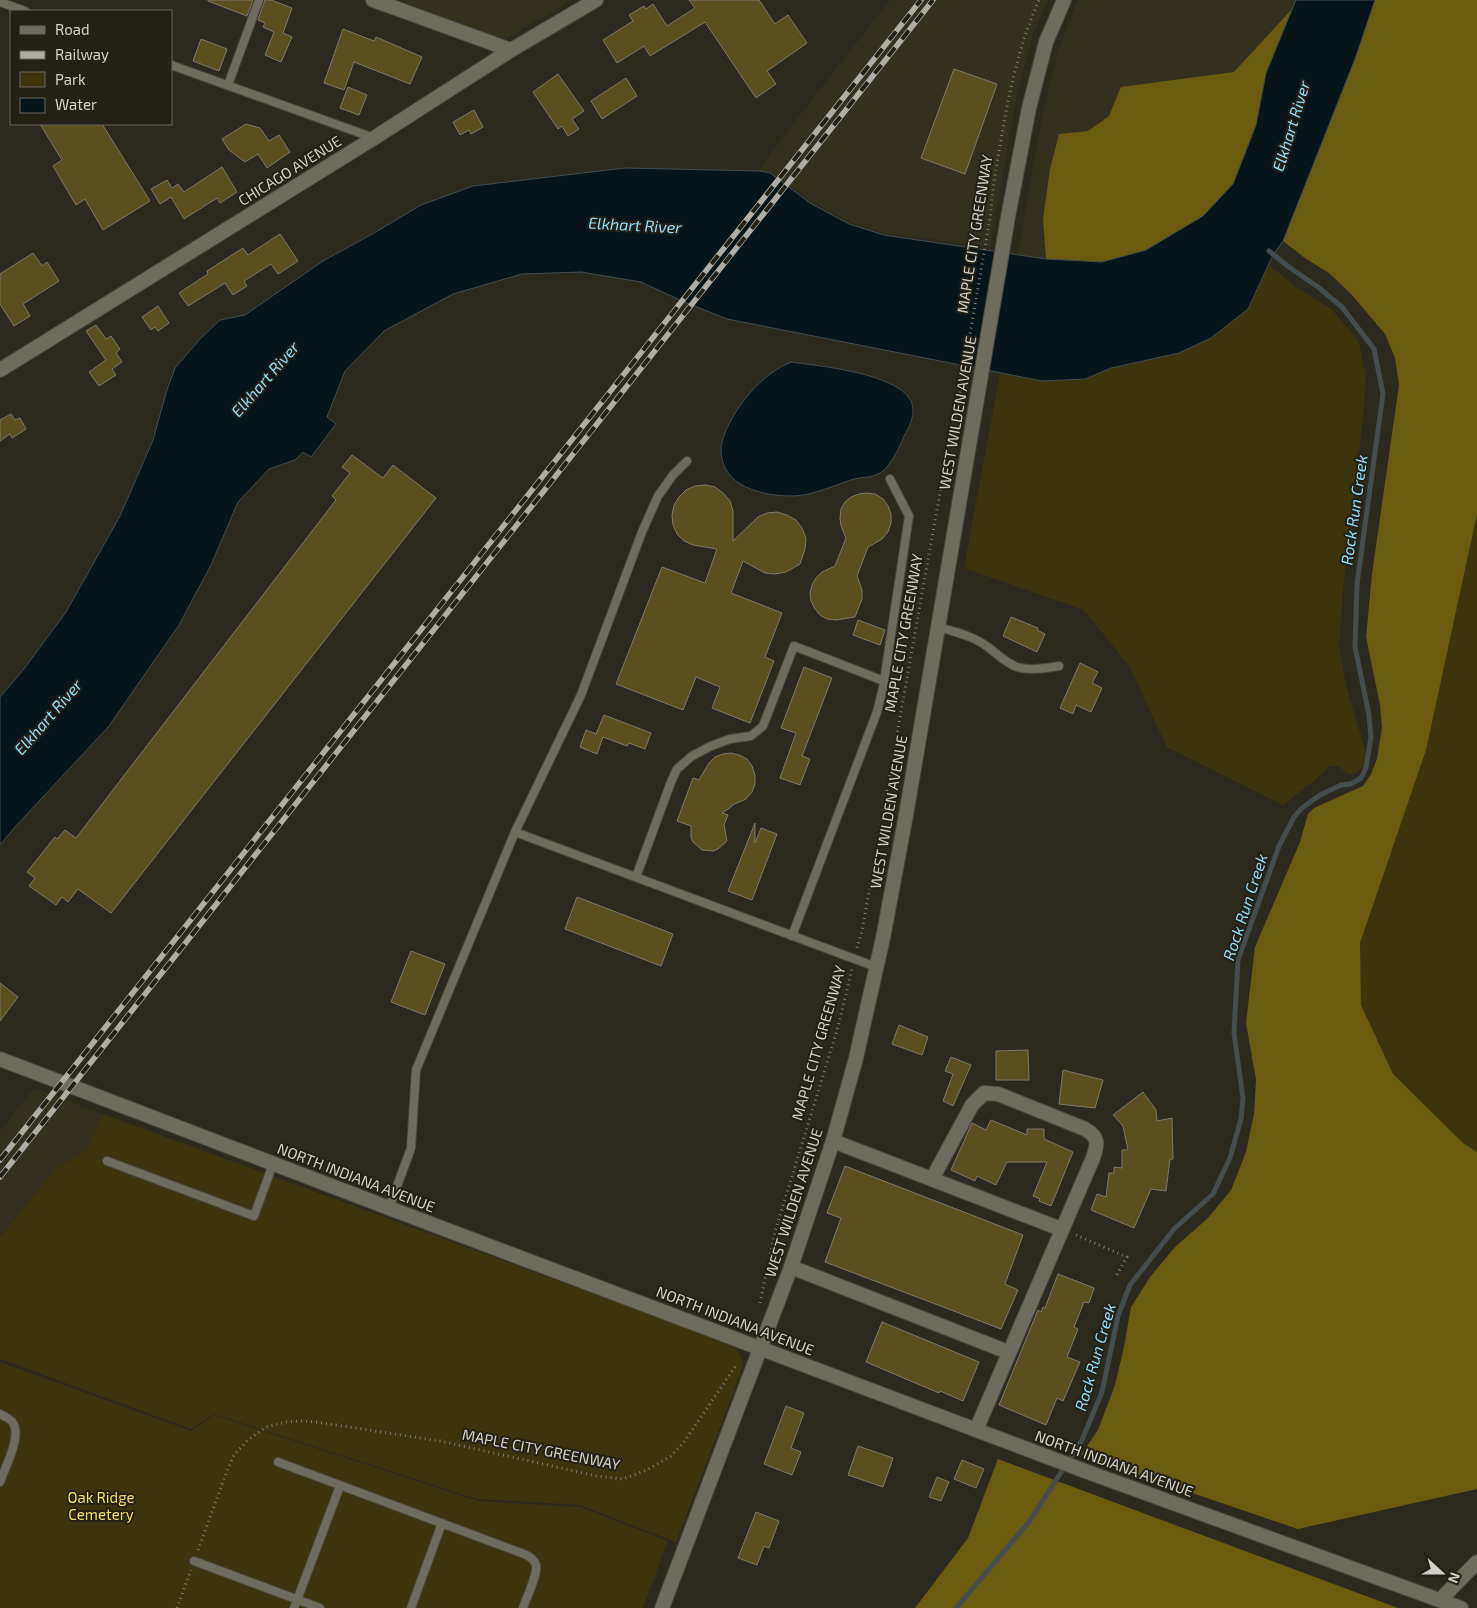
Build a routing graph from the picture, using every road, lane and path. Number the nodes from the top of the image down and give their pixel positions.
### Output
1 (259, 0) edge
2 (373, 0) edge
3 (596, 0) edge
4 (1038, 0) edge
5 (1064, 0) edge
6 (0, 2) edge
7 (388, 2) edge
8 (23, 10) edge
9 (511, 50) junction
10 (172, 65) edge
11 (228, 85) junction
12 (374, 138) junction
13 (0, 370) edge
14 (687, 461) dead end
15 (890, 479) dead end
16 (938, 627) junction
17 (1059, 666) dead end
18 (884, 681) junction
19 (515, 832) junction
20 (636, 877) junction
21 (792, 936) junction
22 (854, 959) junction
23 (876, 968) junction
24 (0, 1059) edge
25 (832, 1141) junction
26 (107, 1161) dead end
27 (273, 1164) junction
28 (932, 1179) junction
29 (389, 1208) junction
30 (1062, 1229) junction
31 (791, 1267) junction
32 (1116, 1276) dead end
33 (759, 1309) dead end
34 (746, 1343) junction
35 (760, 1348) junction
36 (1008, 1352) junction
37 (0, 1414) edge
38 (976, 1430) junction
39 (278, 1462) dead end
40 (0, 1482) edge
41 (340, 1486) junction
42 (442, 1523) junction
43 (194, 1560) junction
44 (1477, 1562) edge
45 (297, 1599) junction
46 (1440, 1600) junction
47 (177, 1608) edge
48 (294, 1608) edge
49 (320, 1608) edge
50 (411, 1608) edge
51 (523, 1608) edge
52 (662, 1608) edge
53 (1461, 1608) edge

1 - 11 lane
2 - 7 street
3 - 9 street, CHICAGO AVENUE
4 - 22 path, MAPLE CITY GREENWAY
5 - 16 street, WEST WILDEN AVENUE
6 - 8 lane
7 - 9 street
9 - 12 street, CHICAGO AVENUE
10 - 11 lane
11 - 12 lane
12 - 13 street, CHICAGO AVENUE
14 - 19 lane
15 - 18 lane
16 - 17 lane
16 - 23 street, WEST WILDEN AVENUE
18 - 20 lane
18 - 21 lane
19 - 20 lane
19 - 29 lane
20 - 21 lane
21 - 22 lane
22 - 23 lane
22 - 33 path, MAPLE CITY GREENWAY
23 - 25 street, WEST WILDEN AVENUE
24 - 27 street, NORTH INDIANA AVENUE
25 - 28 street
25 - 31 street, WEST WILDEN AVENUE
26 - 27 lane
27 - 29 street, NORTH INDIANA AVENUE
28 - 30 street
28 - 30 street
29 - 34 street, NORTH INDIANA AVENUE
30 - 32 path
30 - 36 street
31 - 35 street, WEST WILDEN AVENUE
31 - 36 street
34 - 35 street, NORTH INDIANA AVENUE
34 - 43 path, MAPLE CITY GREENWAY
35 - 38 street, NORTH INDIANA AVENUE
35 - 52 street, WEST WILDEN AVENUE
36 - 38 street
37 - 40 lane
38 - 46 street, NORTH INDIANA AVENUE
39 - 41 lane
41 - 42 lane
41 - 45 lane
42 - 50 lane
42 - 51 lane
43 - 45 lane
43 - 47 path, MAPLE CITY GREENWAY
44 - 46 street
45 - 48 lane
45 - 49 lane
46 - 53 street, NORTH INDIANA AVENUE

